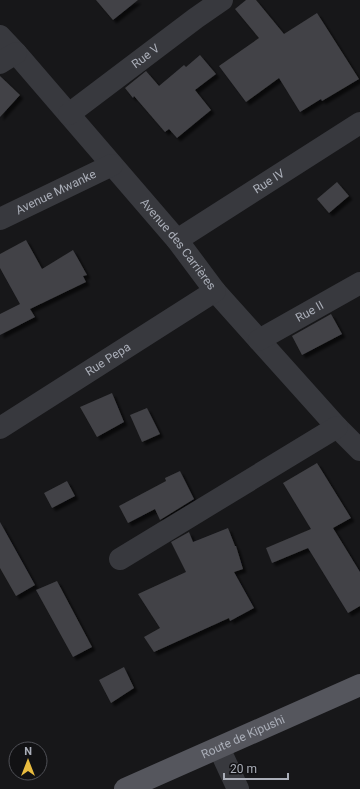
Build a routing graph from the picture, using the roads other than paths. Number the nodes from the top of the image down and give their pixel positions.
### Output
1 (222, 0) edge
2 (0, 36) edge
3 (8, 58) edge
4 (69, 114) junction
5 (360, 123) edge
6 (112, 165) junction
7 (0, 220) edge
8 (177, 240) junction
9 (360, 283) edge
10 (215, 291) junction
11 (259, 340) junction
12 (337, 427) junction
13 (0, 428) edge
14 (360, 450) edge
15 (120, 559) dead end
16 (360, 685) edge
17 (219, 748) junction
18 (125, 789) edge
19 (238, 789) edge

1 - 4 street, Rue V
2 - 3 street, Avenue des Carrières
3 - 4 street, Avenue des Carrières
4 - 6 street, Avenue des Carrières
5 - 8 street, Rue IV
6 - 7 street, Avenue Mwanke
6 - 8 street, Avenue des Carrières
8 - 10 street, Avenue des Carrières
9 - 11 street, Rue II
10 - 11 street, Avenue des Carrières
10 - 13 street, Rue Pepa
11 - 12 street, Avenue des Carrières
12 - 14 street, Avenue des Carrières
12 - 15 street
16 - 17 main road, Route de Kipushi
17 - 18 main road, Route de Kipushi
17 - 19 street

